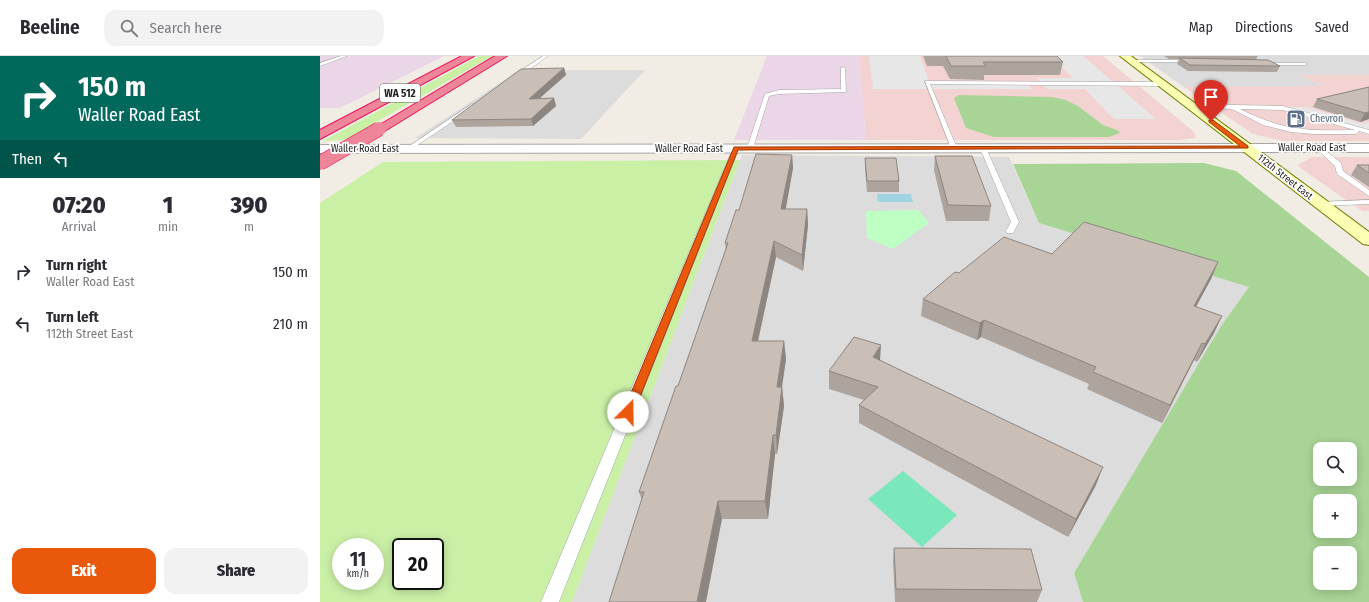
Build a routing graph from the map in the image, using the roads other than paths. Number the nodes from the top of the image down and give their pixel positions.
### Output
1 (345, 56) edge
2 (469, 56) edge
3 (502, 56) edge
4 (546, 56) edge
5 (1128, 59) edge
6 (1201, 62) edge
7 (1252, 63) edge
8 (1305, 64) dead end
9 (320, 66) edge
10 (843, 68) dead end
11 (507, 83) edge
12 (1162, 84) junction
13 (480, 100) edge
14 (1192, 106) junction
15 (1232, 106) junction
16 (326, 132) edge
17 (1246, 147) junction
18 (736, 148) junction
19 (750, 148) junction
20 (954, 148) junction
21 (984, 148) junction
22 (1319, 148) junction
23 (1369, 148) edge
24 (320, 149) edge
25 (408, 149) junction
26 (320, 163) edge
27 (1369, 194) edge
28 (1369, 202) edge
29 (1320, 204) junction
30 (1010, 231) dead end
31 (1369, 240) edge
32 (550, 602) edge

1 - 9 lane
2 - 16 highway, WA 512
3 - 26 highway, WA 512, bridge
4 - 11 lane
5 - 6 lane
5 - 12 main road, 112th Street East
7 - 8 lane
10 - 19 lane
12 - 14 main road, 112th Street East
12 - 20 lane
13 - 25 lane
14 - 15 lane
14 - 17 main road, 112th Street East
15 - 15 lane
17 - 21 street, Waller Road East
17 - 22 street, Waller Road East
17 - 29 main road, 112th Street East
18 - 19 street, Waller Road East
18 - 25 street, Waller Road East
18 - 32 lane
19 - 20 street, Waller Road East
20 - 21 street, Waller Road East
21 - 30 lane
22 - 23 street, Waller Road East
22 - 27 lane
24 - 25 street, Waller Road East
28 - 29 lane
29 - 31 main road, 112th Street East

